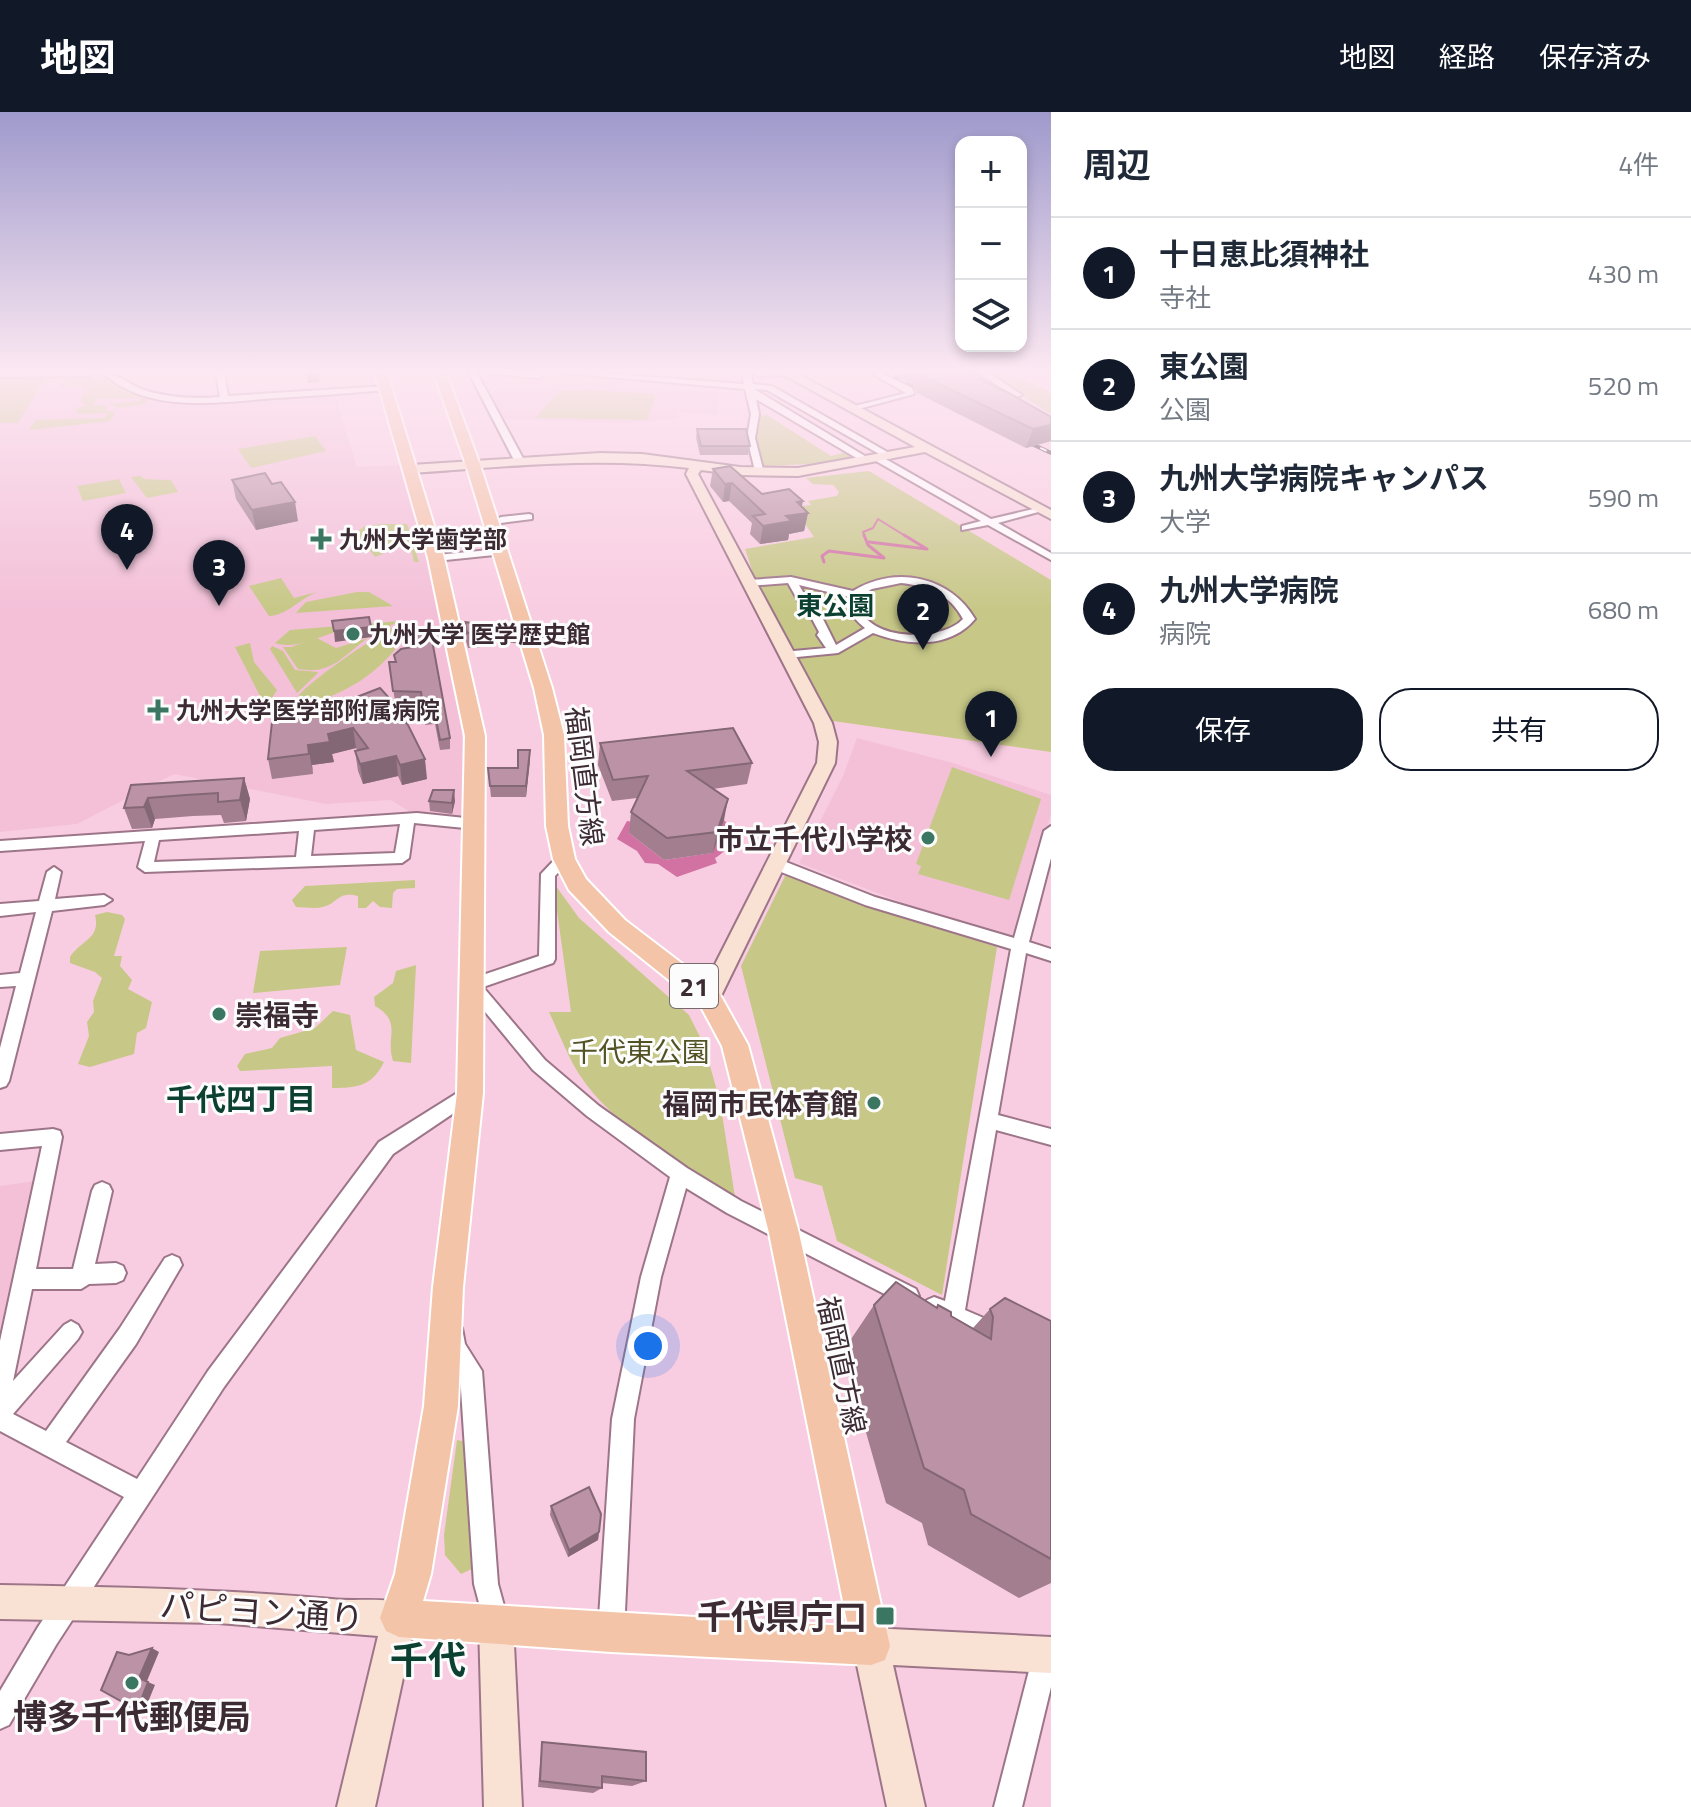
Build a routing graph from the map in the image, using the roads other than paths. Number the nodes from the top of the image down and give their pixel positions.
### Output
1 (406, 452) edge
2 (468, 452) edge
3 (515, 452) edge
4 (754, 452) edge
5 (865, 452) edge
6 (870, 452) edge
7 (910, 452) edge
8 (935, 452) edge
9 (880, 459) junction
10 (520, 462) junction
11 (473, 465) junction
12 (696, 467) junction
13 (411, 469) junction
14 (759, 473) junction
15 (1045, 512) edge
16 (529, 517) dead end
17 (501, 520) dead end
18 (991, 522) junction
19 (966, 528) dead end
20 (500, 552) junction
21 (1051, 557) edge
22 (436, 558) junction
23 (791, 580) junction
24 (749, 583) junction
25 (855, 595) junction
26 (873, 628) junction
27 (454, 630) junction
28 (563, 636) dead end
29 (534, 640) junction
30 (834, 651) junction
31 (787, 654) junction
32 (408, 819) junction
33 (475, 824) junction
34 (307, 826) junction
35 (1051, 831) edge
36 (153, 836) junction
37 (0, 846) edge
38 (564, 859) junction
39 (303, 862) junction
40 (776, 864) junction
41 (54, 872) dead end
42 (104, 900) dead end
43 (45, 906) junction
44 (0, 910) edge
45 (1019, 946) junction
46 (1051, 955) edge
47 (27, 979) junction
48 (0, 981) edge
49 (471, 985) junction
50 (709, 998) junction
51 (0, 1081) edge
52 (470, 1093) junction
53 (989, 1120) junction
54 (1051, 1137) edge
55 (0, 1142) edge
56 (680, 1174) junction
57 (102, 1191) dead end
58 (784, 1233) junction
59 (172, 1265) dead end
60 (116, 1273) dead end
61 (83, 1274) junction
62 (26, 1279) junction
63 (448, 1287) junction
64 (953, 1316) junction
65 (71, 1332) dead end
66 (1009, 1339) edge
67 (0, 1392) edge
68 (0, 1412) edge
69 (0, 1419) edge
70 (50, 1445) junction
71 (140, 1493) junction
72 (70, 1601) junction
73 (0, 1602) edge
74 (399, 1618) junction
75 (496, 1624) junction
76 (611, 1633) junction
77 (871, 1646) junction
78 (1049, 1647) edge
79 (0, 1716) edge
80 (356, 1807) edge
81 (503, 1807) edge
82 (906, 1807) edge
83 (1008, 1807) edge

1 - 13 main road
2 - 11 main road, 福岡直方線 / 21
3 - 10 street
4 - 14 street
5 - 9 street
6 - 9 street
7 - 9 main road
8 - 15 main road
9 - 14 main road
9 - 18 street
10 - 11 main road
10 - 12 main road
11 - 13 main road
11 - 20 main road, 福岡直方線 / 21
12 - 14 main road
12 - 24 main road
13 - 22 main road
15 - 18 street
16 - 17 street
18 - 19 street
18 - 21 street
20 - 22 street
20 - 29 main road, 福岡直方線 / 21
22 - 27 main road
23 - 24 street
23 - 25 street
23 - 30 street
24 - 31 main road
25 - 26 street
25 - 26 street
26 - 30 street
27 - 29 street
27 - 33 main road
28 - 29 street
29 - 38 main road, 福岡直方線 / 21
30 - 31 street
31 - 40 main road
32 - 33 street
32 - 34 street
32 - 39 street
33 - 49 main road
34 - 36 street
34 - 39 street
35 - 45 street
36 - 37 street
36 - 39 street
38 - 49 street
38 - 50 main road, 福岡直方線 / 21
40 - 45 street
40 - 50 main road
41 - 43 street
42 - 43 street
43 - 44 street
43 - 47 street
45 - 46 street
45 - 53 street
47 - 48 street
47 - 51 street
49 - 52 main road
49 - 56 street
50 - 58 main road, 福岡直方線 / 21
52 - 63 main road
52 - 71 street
53 - 54 street
53 - 64 street
55 - 62 street
56 - 58 street
56 - 76 street
57 - 61 street
58 - 64 street
58 - 77 main road, 福岡直方線 / 21
59 - 70 street
60 - 61 street
61 - 62 street
62 - 67 street
63 - 74 main road
63 - 75 street
64 - 66 street
65 - 68 street
69 - 70 street
70 - 71 street
71 - 72 street
72 - 73 main road, パピヨン通り
72 - 74 main road, パピヨン通り
72 - 79 street
74 - 75 main road, パピヨン通り
74 - 80 main road
75 - 76 main road, パピヨン通り
75 - 81 main road
76 - 77 main road, パピヨン通り
77 - 78 main road, パピヨン通り
77 - 82 main road
78 - 83 street

